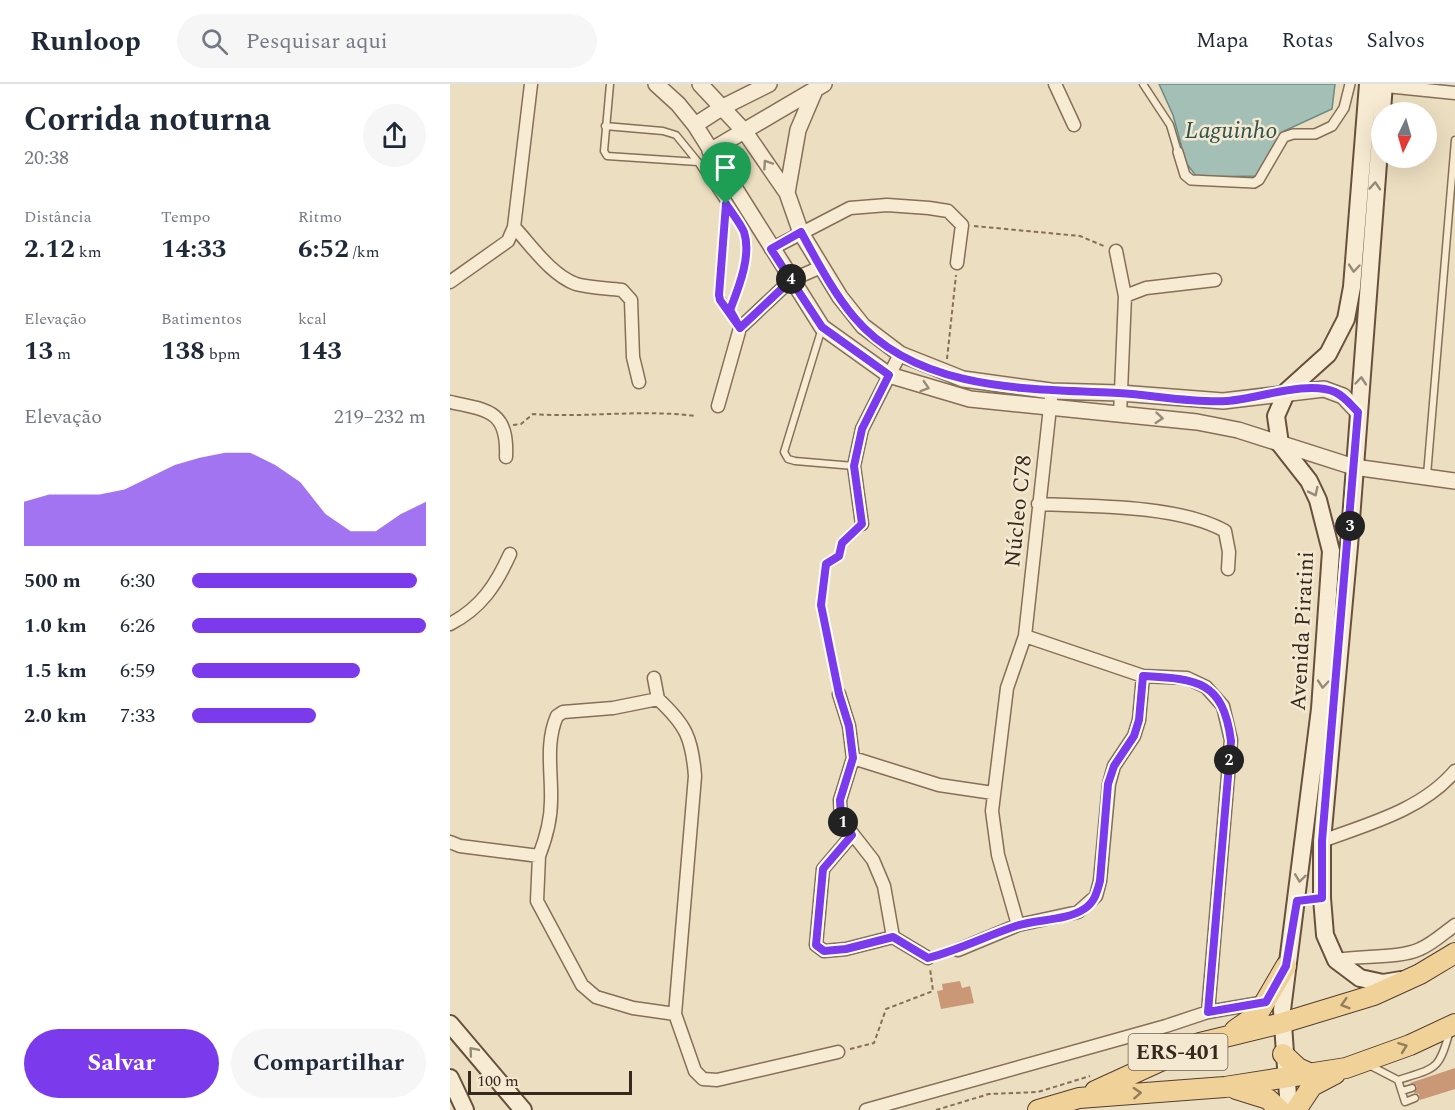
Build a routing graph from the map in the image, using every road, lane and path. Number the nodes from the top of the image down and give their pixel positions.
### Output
1 (531, 84) edge
2 (610, 84) edge
3 (656, 84) edge
4 (700, 84) edge
5 (769, 84) edge
6 (1055, 84) edge
7 (1143, 84) edge
8 (1350, 84) edge
9 (1376, 85) edge
10 (820, 87) edge
11 (1455, 93) edge
12 (723, 107) junction
13 (1074, 124) dead end
14 (695, 125) junction
15 (605, 126) junction
16 (745, 132) junction
17 (1455, 140) edge
18 (710, 151) junction
19 (1178, 152) joint
20 (698, 162) junction
21 (787, 194) junction
22 (726, 204) junction
23 (962, 225) junction
24 (514, 227) junction
25 (801, 232) junction
26 (771, 249) junction
27 (1116, 251) joint
28 (957, 263) joint
29 (821, 267) junction
30 (791, 280) junction
31 (1215, 280) dead end
32 (450, 282) edge
33 (1125, 296) junction
34 (730, 310) junction
35 (822, 327) junction
36 (740, 328) junction
37 (900, 354) junction
38 (946, 373) junction
39 (889, 375) junction
40 (639, 382) dead end
41 (1051, 391) junction
42 (1287, 391) junction
43 (1120, 393) junction
44 (450, 402) edge
45 (718, 406) dead end
46 (1051, 408) junction
47 (1358, 412) junction
48 (1120, 415) junction
49 (695, 416) dead end
50 (504, 426) junction
51 (1280, 444) junction
52 (506, 457) dead end
53 (854, 466) junction
54 (1354, 467) junction
55 (1426, 479) junction
56 (1455, 481) edge
57 (1038, 504) junction
58 (862, 524) joint
59 (510, 554) dead end
60 (1228, 569) dead end
61 (450, 624) edge
62 (1025, 636) junction
63 (1143, 676) junction
64 (654, 678) dead end
65 (839, 694) joint
66 (658, 699) junction
67 (853, 758) junction
68 (1455, 771) edge
69 (993, 794) junction
70 (852, 835) junction
71 (1322, 841) junction
72 (450, 842) edge
73 (539, 856) junction
74 (1322, 898) junction
75 (1297, 901) junction
76 (1455, 925) edge
77 (1018, 926) junction
78 (893, 937) junction
79 (958, 950) dead end
80 (1455, 953) edge
81 (928, 958) joint
82 (1336, 960) junction
83 (1286, 966) junction
84 (1420, 974) junction
85 (1266, 1002) junction
86 (1208, 1012) junction
87 (675, 1014) junction
88 (1282, 1023) junction
89 (450, 1024) edge
90 (1453, 1025) edge
91 (1200, 1043) junction
92 (838, 1052) joint
93 (1283, 1054) junction
94 (1354, 1065) junction
95 (1309, 1073) junction
96 (450, 1078) edge
97 (1286, 1079) junction
98 (1398, 1080) junction
99 (1225, 1087) junction
100 (1412, 1088) dead end
101 (1402, 1091) junction
102 (1079, 1098) junction
103 (1415, 1098) dead end
104 (465, 1110) edge
105 (524, 1110) edge
106 (866, 1110) edge
107 (1038, 1110) edge
108 (1280, 1110) edge
109 (1289, 1110) edge
110 (1296, 1110) edge

1 - 24 street
2 - 15 lane
3 - 14 street
4 - 12 street
5 - 12 street
6 - 13 street
7 - 19 lane
8 - 19 street
9 - 11 street
9 -> 42 main road
47 -> 9 main road, Avenida Piratini
10 - 16 street
10 - 21 street
12 - 14 street
12 - 16 street
14 - 18 street
15 - 20 lane
15 - 20 lane
16 - 18 street
21 -> 16 street
17 - 55 lane
18 - 26 street
20 - 22 lane
21 - 25 street
22 - 34 lane
22 - 34 lane
23 - 25 street
23 - 27 path
23 - 28 street
24 - 32 street
24 - 40 street
25 - 26 street
25 - 29 street
26 - 30 street
27 - 33 street
28 - 38 path
29 - 30 street
29 - 37 street
30 - 35 street
30 - 36 street
31 - 33 street
33 - 43 street
34 - 36 lane
35 - 39 street
35 - 53 lane
36 - 45 street
37 - 38 street
37 - 39 street
38 - 41 street
39 -> 46 street
39 - 53 street
41 - 43 street
41 - 46 street, Núcleo C78
42 - 43 street
42 - 47 street
42 - 51 main road
43 - 48 street
44 - 50 street
46 - 48 street
46 - 57 street, Núcleo C78
47 - 54 main road, Avenida Piratini
48 -> 51 street
49 - 50 path
50 - 52 street
51 - 54 street
51 -> 75 main road, Avenida Piratini
53 - 58 street
54 - 55 street
54 - 71 main road, Avenida Piratini
55 - 56 street
57 - 60 street
57 - 62 street, Núcleo C78
58 - 65 path
59 - 61 street
62 - 63 street
62 - 69 street, Núcleo C78
63 - 77 street
63 - 86 street
64 - 66 street
65 - 67 street
66 - 73 street
66 - 87 street
67 - 69 street
67 - 70 street
68 - 71 street
69 - 77 street, Núcleo C78
70 - 78 street
70 - 78 street
71 - 74 main road, Avenida Piratini
72 - 73 street
73 - 87 street
74 - 75 main road
74 - 82 main road, Avenida Piratini
75 - 83 main road, Avenida Piratini
76 - 82 street
77 - 79 street
78 - 81 street
80 - 84 main road, ERS-401
81 - 92 path
82 - 84 main road
83 - 85 main road
83 - 88 main road, Avenida Piratini
84 -> 88 main road, ERS-401
85 - 86 street
85 - 91 main road
86 - 106 street
87 - 92 street
88 - 91 main road, ERS-401
88 - 93 main road, Avenida Piratini
105 -> 89 main road
94 -> 90 main road, ERS-401
90 - 98 lane
91 - 102 main road, ERS-401
93 - 95 main road
93 - 97 main road, Avenida Piratini
94 - 95 main road, ERS-401
94 - 98 lane
94 - 110 main road
95 - 97 main road, ERS-401
96 - 104 main road
97 - 99 main road, ERS-401
97 - 109 main road, Avenida Piratini
98 - 101 lane
102 -> 99 main road, ERS-401
99 - 108 main road
100 - 101 lane
101 - 103 lane
102 - 107 main road, ERS-401

